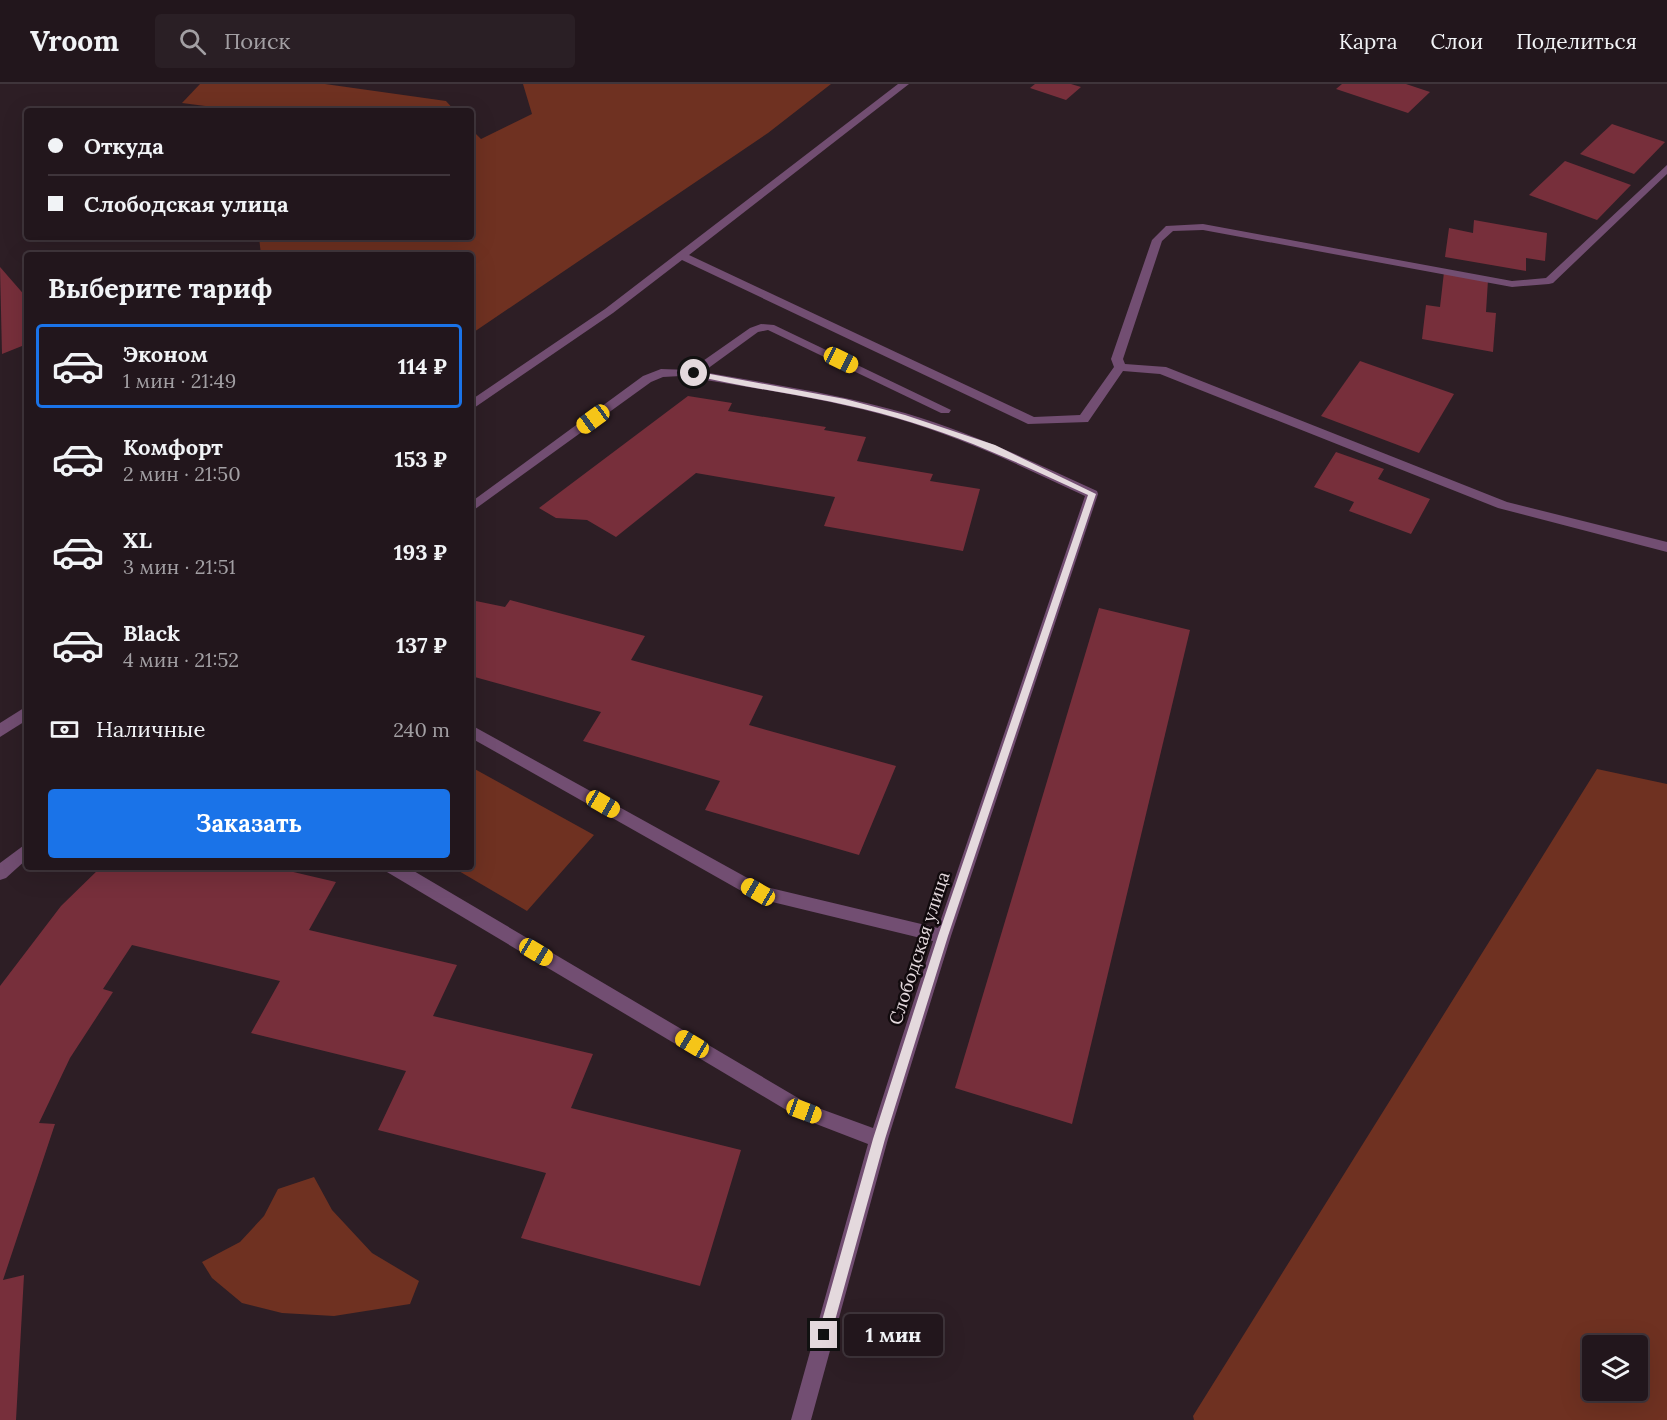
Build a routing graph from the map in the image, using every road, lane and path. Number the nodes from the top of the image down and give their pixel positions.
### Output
1 (904, 84) edge
2 (1667, 168) edge
3 (681, 255) junction
4 (1120, 367) junction
5 (694, 373) junction
6 (474, 404) edge
7 (945, 410) dead end
8 (474, 506) edge
9 (1667, 547) edge
10 (24, 714) edge
11 (0, 731) edge
12 (474, 733) edge
13 (24, 853) edge
14 (398, 870) edge
15 (0, 873) edge
16 (943, 936) junction
17 (879, 1139) junction
18 (801, 1420) edge

1 - 3 street
2 - 4 street
3 - 4 street
3 - 6 street
4 - 9 street
5 - 7 street
5 - 8 street
5 - 16 street, Слободская улица
10 - 11 street
12 - 16 street
13 - 15 street
14 - 17 street
16 - 17 street, Слободская улица
17 - 18 street, Слободская улица

